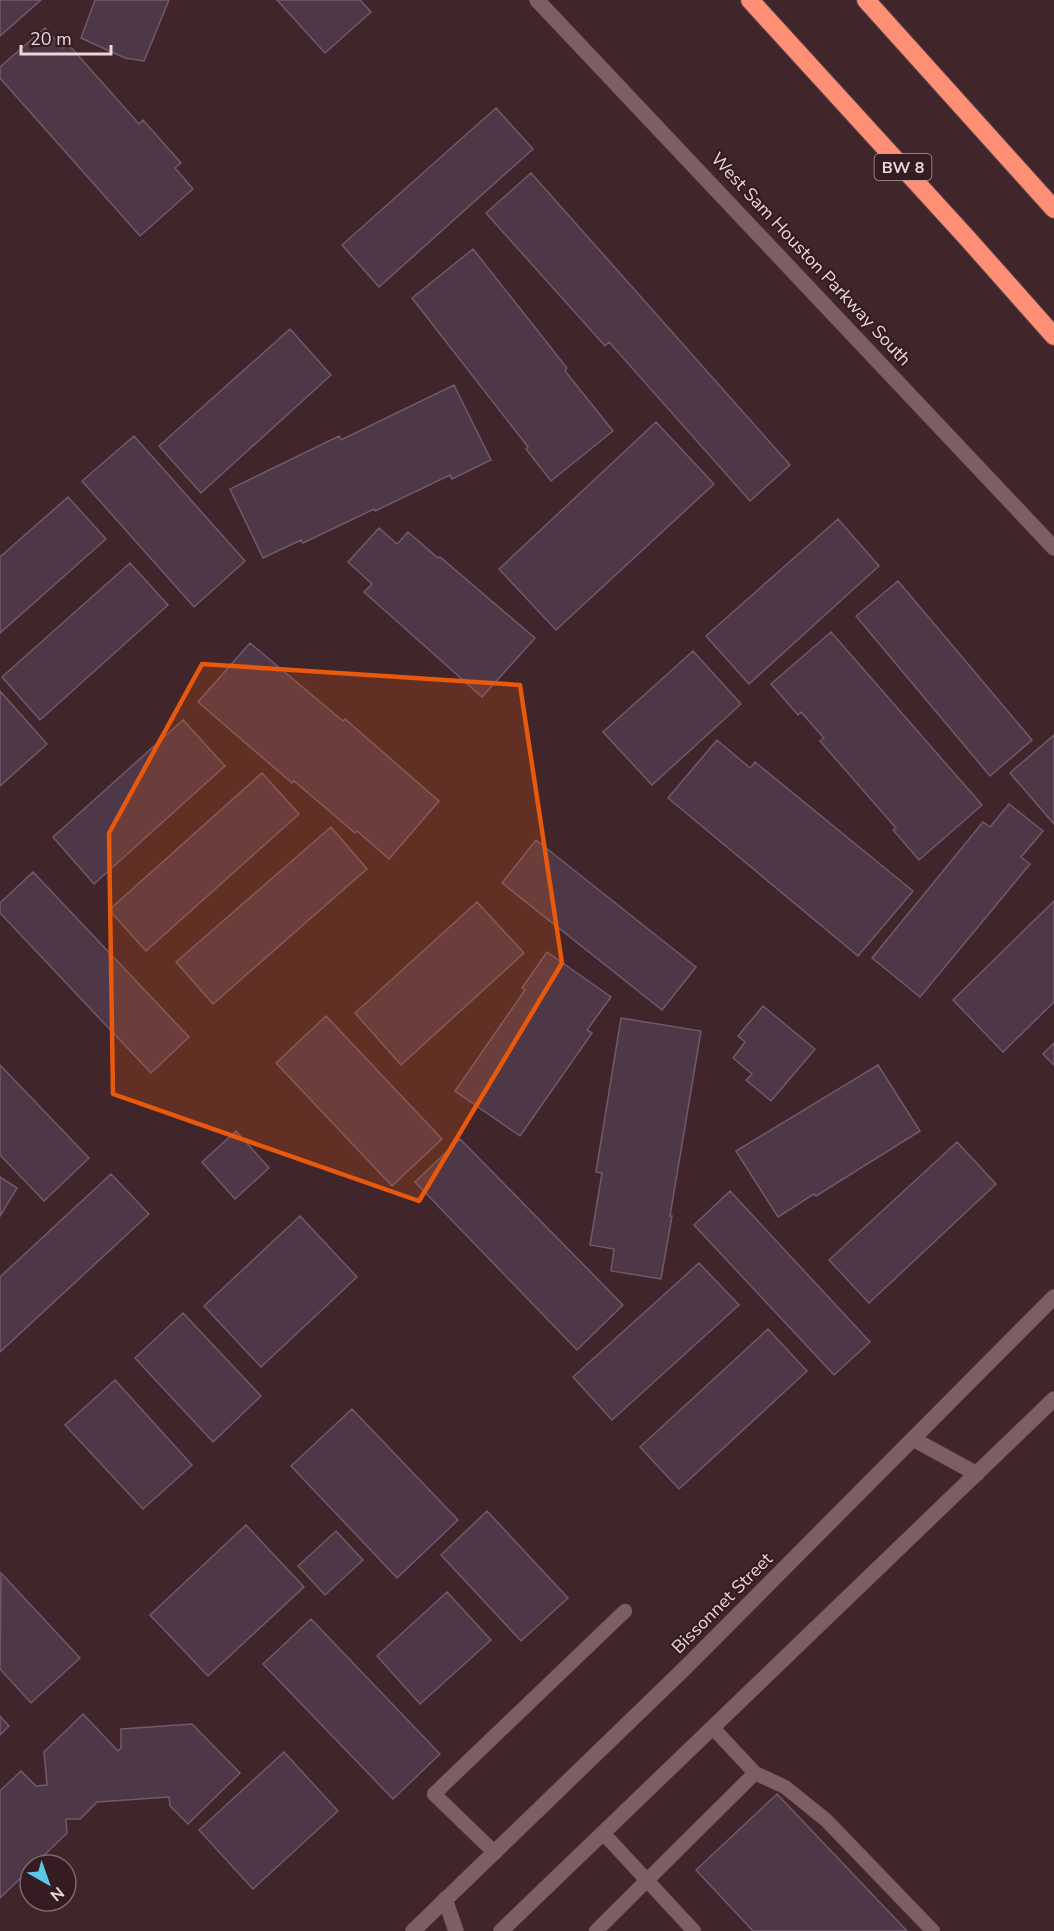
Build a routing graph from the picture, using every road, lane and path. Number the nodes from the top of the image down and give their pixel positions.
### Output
1 (537, 0) edge
2 (750, 0) edge
3 (866, 0) edge
4 (1054, 210) edge
5 (1054, 336) edge
6 (1054, 548) edge
7 (1054, 1297) edge
8 (1054, 1399) edge
9 (913, 1439) junction
10 (977, 1474) junction
11 (626, 1611) dead end
12 (712, 1728) junction
13 (754, 1773) junction
14 (603, 1833) junction
15 (495, 1853) junction
16 (646, 1881) junction
17 (445, 1899) junction
18 (413, 1931) edge
19 (456, 1931) edge
20 (501, 1931) edge
21 (596, 1931) edge
22 (694, 1931) edge
23 (933, 1931) edge

1 - 6 main road, West Sam Houston Parkway South
2 - 5 highway, BW 8
3 - 4 highway
7 - 9 main road, Bissonnet Street
8 - 10 main road
9 - 10 main road
9 - 15 main road, Bissonnet Street
10 - 12 main road
11 - 15 lane
12 - 13 lane
12 - 14 main road
13 - 16 lane
13 - 23 lane
14 - 16 lane
14 - 20 main road
15 - 17 main road, Bissonnet Street
16 - 21 lane
16 - 22 lane
17 - 18 main road, Bissonnet Street
17 - 19 main road

